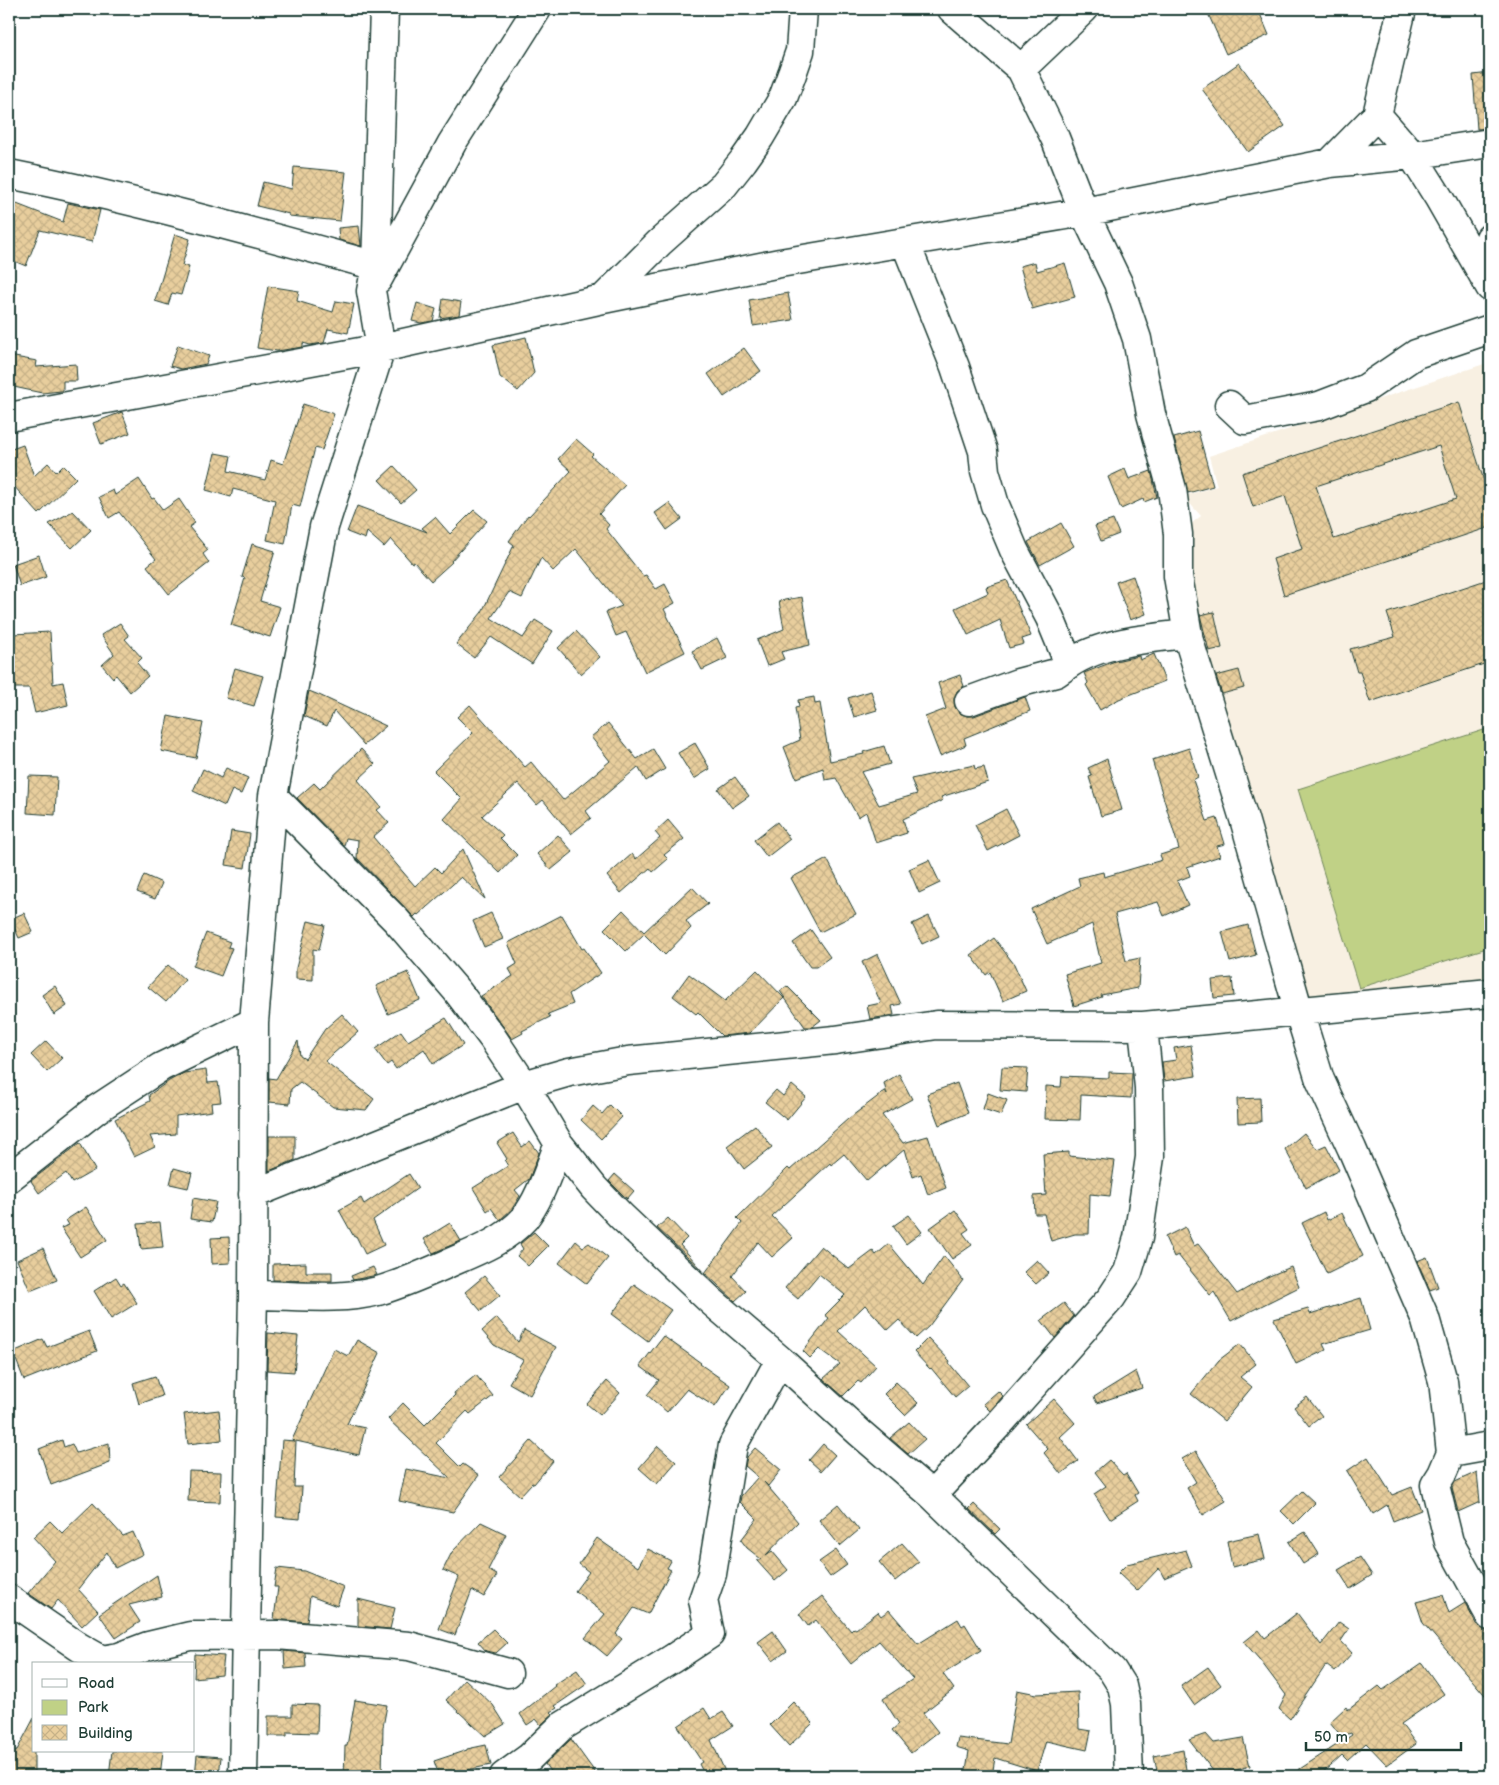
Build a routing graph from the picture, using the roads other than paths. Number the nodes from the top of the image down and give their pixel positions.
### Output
1 (384, 9) edge
2 (537, 9) edge
3 (803, 9) edge
4 (952, 9) edge
5 (1084, 9) edge
6 (1402, 9) edge
7 (1021, 68) junction
8 (1377, 115) junction
9 (1490, 143) edge
10 (1412, 155) junction
11 (1330, 163) junction
12 (9, 174) edge
13 (1084, 212) junction
14 (1490, 238) edge
15 (905, 242) junction
16 (374, 278) junction
17 (1488, 282) edge
18 (603, 299) junction
19 (1490, 329) edge
20 (381, 348) junction
21 (1229, 405) dead end
22 (9, 417) edge
23 (1188, 634) junction
24 (1069, 664) junction
25 (969, 701) dead end
26 (273, 796) junction
27 (1490, 993) edge
28 (1298, 1012) junction
29 (254, 1022) junction
30 (1143, 1026) junction
31 (524, 1085) junction
32 (559, 1144) junction
33 (9, 1178) edge
34 (253, 1194) junction
35 (253, 1295) junction
36 (780, 1360) junction
37 (1490, 1446) edge
38 (1451, 1453) junction
39 (932, 1495) junction
40 (9, 1599) edge
41 (1490, 1616) edge
42 (246, 1634) junction
43 (508, 1673) dead end
44 (537, 1766) edge
45 (243, 1776) edge
46 (504, 1776) edge
47 (1129, 1776) edge

1 - 16 street
2 - 16 street
3 - 18 street
4 - 7 street
5 - 7 street
6 - 8 street
7 - 13 street
8 - 10 street
8 - 11 street
9 - 10 street
10 - 11 street
10 - 17 street
11 - 13 street
12 - 16 street
13 - 15 street
13 - 23 street
14 - 17 street
15 - 18 street
15 - 24 street
16 - 20 street
18 - 20 street
19 - 21 street
20 - 22 street
20 - 26 street
23 - 24 street
23 - 28 street
24 - 25 street
26 - 29 street
26 - 31 street
27 - 28 street
28 - 30 street
28 - 38 street
29 - 33 street
29 - 34 street
30 - 31 street
30 - 39 street
31 - 32 street
31 - 34 street
32 - 35 street
32 - 36 street
34 - 35 street
35 - 42 street
36 - 39 street
36 - 44 street
37 - 38 street
38 - 41 street
39 - 47 street
40 - 42 street
42 - 43 street
42 - 45 street
44 - 46 street

